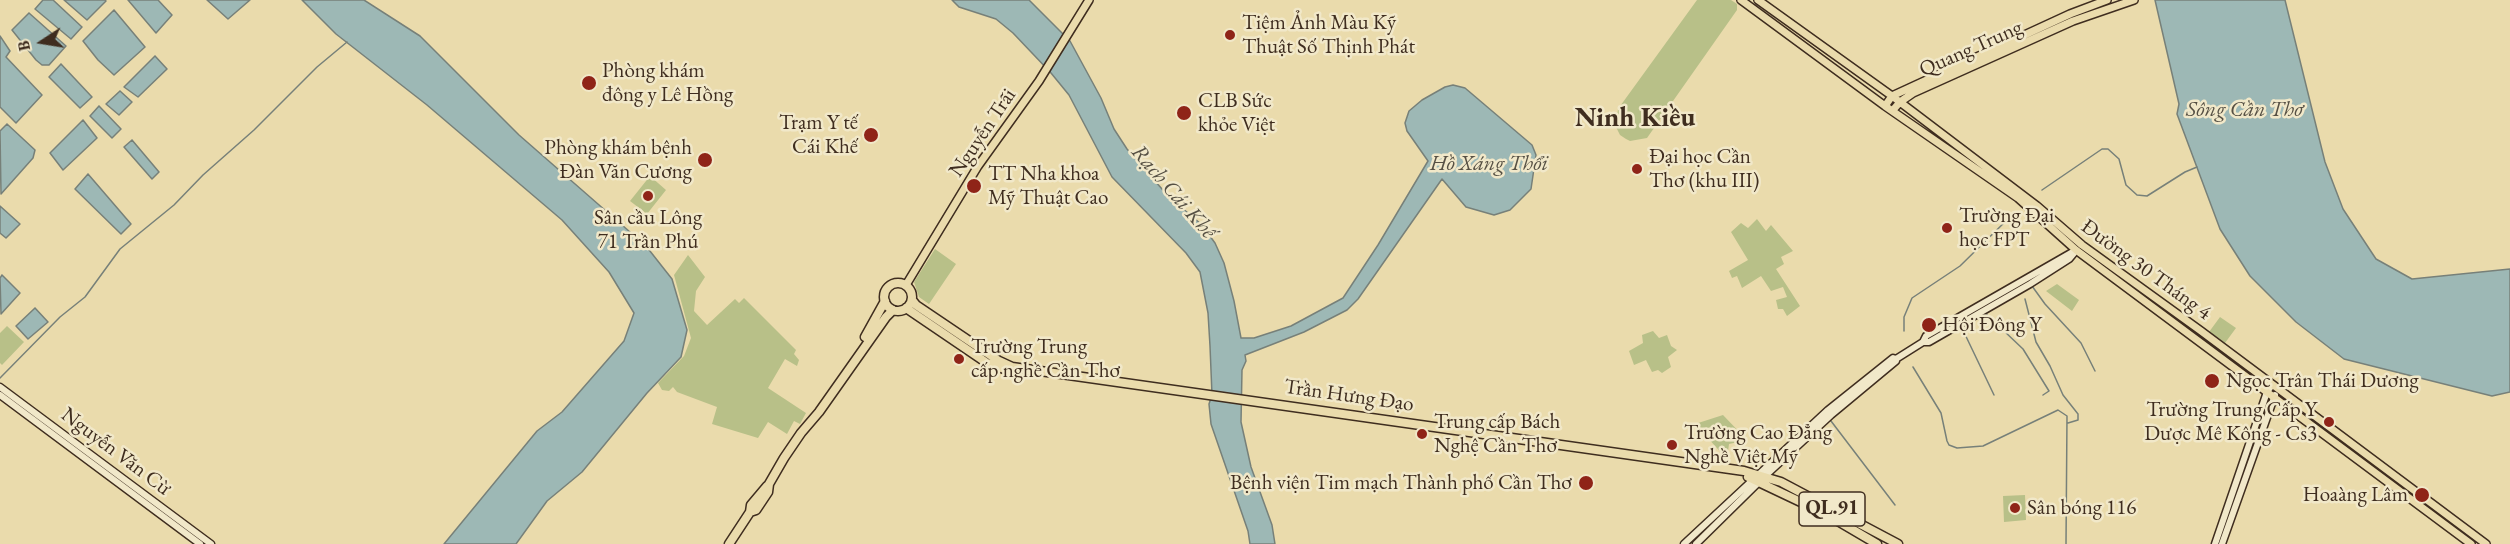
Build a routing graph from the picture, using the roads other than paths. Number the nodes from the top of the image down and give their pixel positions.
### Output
1 (1089, 0) edge
2 (1758, 0) edge
3 (2107, 0) edge
4 (2134, 0) edge
5 (1747, 2) edge
6 (1801, 30) junction
7 (1796, 40) junction
8 (2022, 41) junction
9 (1892, 96) junction
10 (1900, 102) junction
11 (1885, 106) junction
12 (1893, 111) junction
13 (2078, 249) junction
14 (906, 285) junction
15 (912, 300) junction
16 (885, 301) junction
17 (906, 308) junction
18 (893, 310) junction
19 (1102, 382) junction
20 (0, 387) edge
21 (2273, 391) junction
22 (0, 395) edge
23 (816, 413) junction
24 (1759, 477) junction
25 (200, 544) edge
26 (211, 544) edge
27 (729, 544) edge
28 (1684, 544) edge
29 (1696, 544) edge
30 (1877, 544) edge
31 (1898, 544) edge
32 (2215, 544) edge
33 (2222, 544) edge
34 (2471, 544) edge
35 (2486, 544) edge

1 - 14 main road, Nguyễn Trãi
2 - 6 main road, Đường 30 Tháng 4
3 - 8 main road, Quang Trung
4 - 8 main road, Quang Trung
5 - 7 main road, Đường 30 Tháng 4
6 - 7 main road
6 - 9 main road, Đường 30 Tháng 4
7 - 11 main road, Đường 30 Tháng 4
8 - 9 main road, Quang Trung
8 - 10 main road, Quang Trung
9 - 10 main road, Đường 30 Tháng 4
9 - 11 main road
10 - 12 main road, Quang Trung
10 - 13 main road, Đường 30 Tháng 4
11 - 12 main road, Đường 30 Tháng 4
12 - 13 main road, Đường 30 Tháng 4
13 - 21 main road, Đường 30 Tháng 4
13 - 24 main road
14 - 15 highway
14 - 16 highway
15 - 17 highway
15 - 19 highway, QL.91
16 - 18 highway
16 - 23 highway
17 - 18 highway
17 - 19 highway, QL.91
18 - 23 highway
19 - 24 highway, Trần Hưng Đạo / QL.91
20 - 26 main road, Nguyễn Văn Cừ
21 - 32 main road
21 - 33 main road
21 - 34 main road, Đường 30 Tháng 4
21 - 35 main road, Đường 30 Tháng 4
22 - 25 main road, Nguyễn Văn Cừ
23 - 27 highway
24 - 28 main road
24 - 29 main road
24 - 30 highway, QL.91
24 - 31 highway, QL.91

